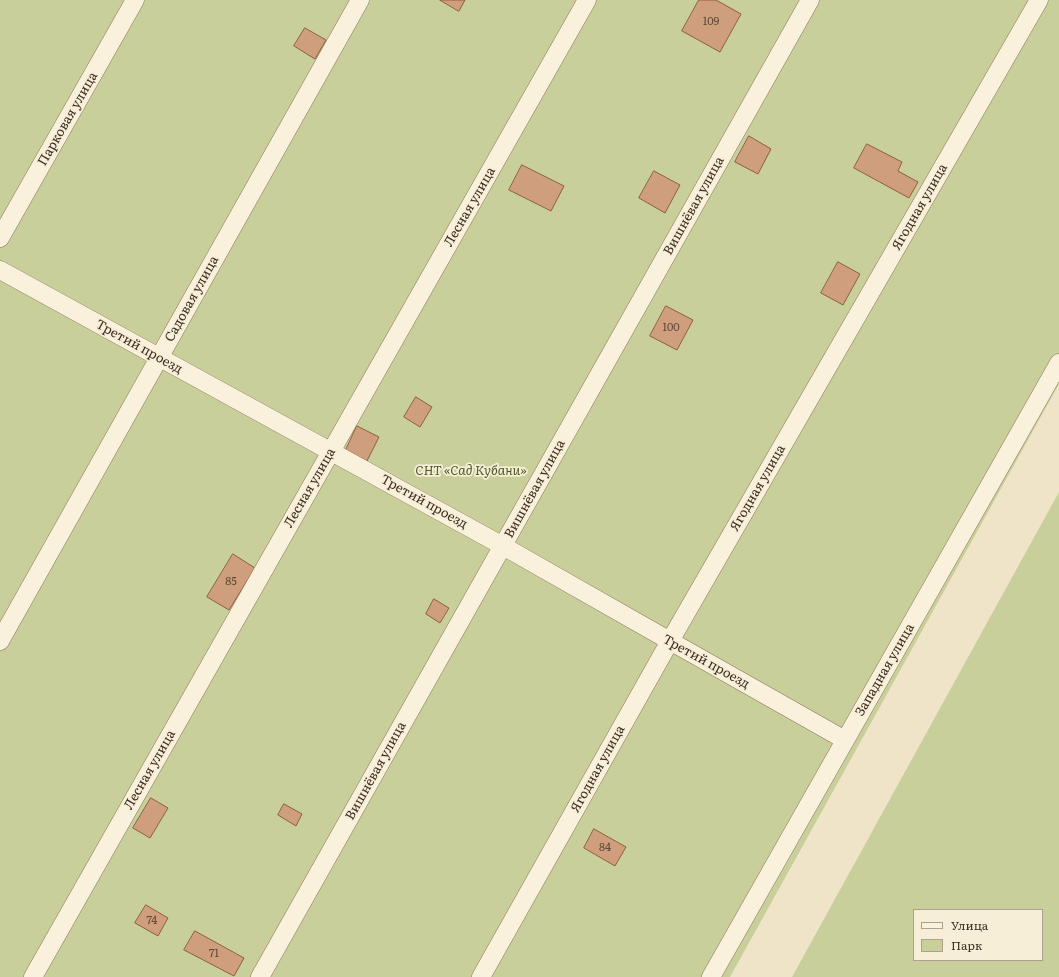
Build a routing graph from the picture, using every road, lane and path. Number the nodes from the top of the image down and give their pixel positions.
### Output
1 (135, 0) edge
2 (360, 0) edge
3 (587, 0) edge
4 (810, 0) edge
5 (1039, 0) edge
6 (0, 238) edge
7 (0, 270) edge
8 (159, 358) junction
9 (1059, 362) edge
10 (331, 451) junction
11 (503, 546) junction
12 (0, 640) edge
13 (670, 641) junction
14 (845, 740) junction
15 (33, 977) edge
16 (260, 977) edge
17 (481, 977) edge
18 (710, 977) edge

1 - 6 street, Парковая улица
2 - 8 street, Садовая улица
3 - 10 street, Лесная улица
4 - 11 street, Вишнёвая улица
5 - 13 street, Ягодная улица
7 - 8 street, Третий проезд
8 - 10 street, Третий проезд
8 - 12 street, Садовая улица
9 - 14 street, Западная улица
10 - 11 street, Третий проезд
10 - 15 street, Лесная улица
11 - 13 street, Третий проезд
11 - 16 street, Вишнёвая улица
13 - 14 street, Третий проезд
13 - 17 street, Ягодная улица
14 - 18 street, Западная улица

